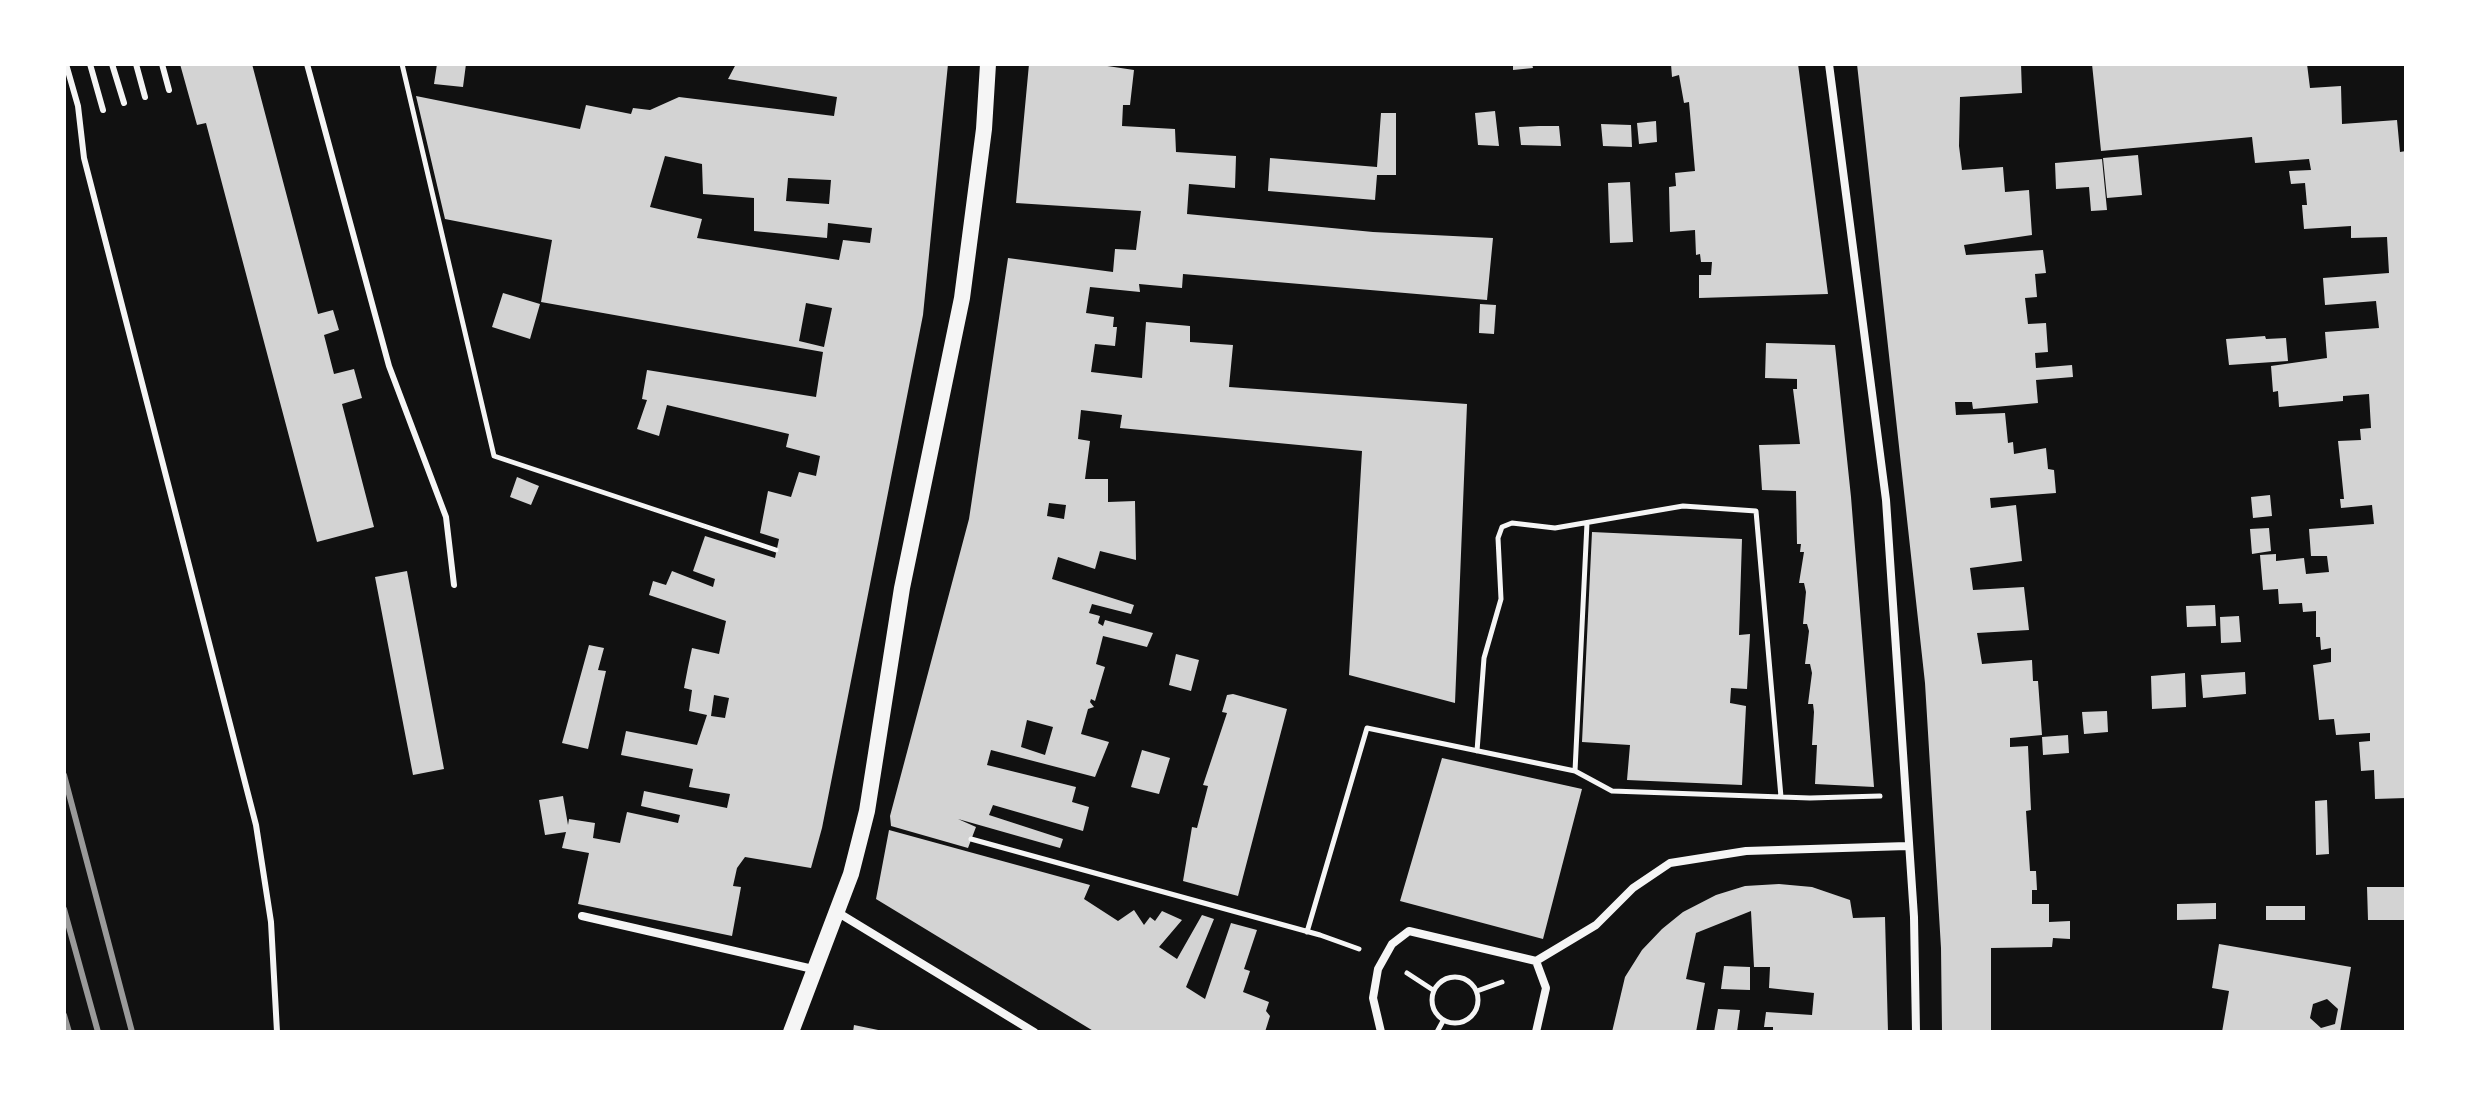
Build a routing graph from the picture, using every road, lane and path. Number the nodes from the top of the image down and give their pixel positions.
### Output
1 (66, 64) edge
2 (90, 64) edge
3 (112, 64) edge
4 (136, 64) edge
5 (162, 64) edge
6 (307, 64) edge
7 (402, 64) edge
8 (988, 64) edge
9 (1829, 64) edge
10 (169, 90) dead end
11 (145, 97) dead end
12 (124, 103) dead end
13 (103, 110) dead end
14 (1587, 523) junction
15 (776, 550) dead end
16 (454, 585) dead end
17 (1477, 751) junction
18 (1575, 771) junction
19 (1904, 795) junction
20 (1781, 797) junction
21 (971, 839) dead end
22 (1907, 846) junction
23 (837, 912) junction
24 (582, 916) dead end
25 (1307, 932) junction
26 (1369, 952) dead end
27 (1536, 961) junction
28 (813, 969) junction
29 (1443, 1021) junction
30 (277, 1032) edge
31 (791, 1032) edge
32 (1034, 1032) edge
33 (1381, 1032) edge
34 (1437, 1032) edge
35 (1536, 1032) edge
36 (1916, 1032) edge

1 - 30 lane
2 - 13 lane
3 - 12 lane
4 - 11 lane
5 - 10 lane
6 - 16 lane
7 - 15 path
8 - 23 main road
9 - 19 street
14 - 17 path
14 - 18 path
14 - 20 path
17 - 18 path
17 - 25 path
18 - 20 path
19 - 20 path
19 - 22 street
21 - 25 path
22 - 27 street
22 - 36 street
23 - 28 main road
23 - 32 street
24 - 28 street
25 - 26 path
27 - 33 street
27 - 35 street
28 - 31 main road
29 - 29 path
29 - 34 path

